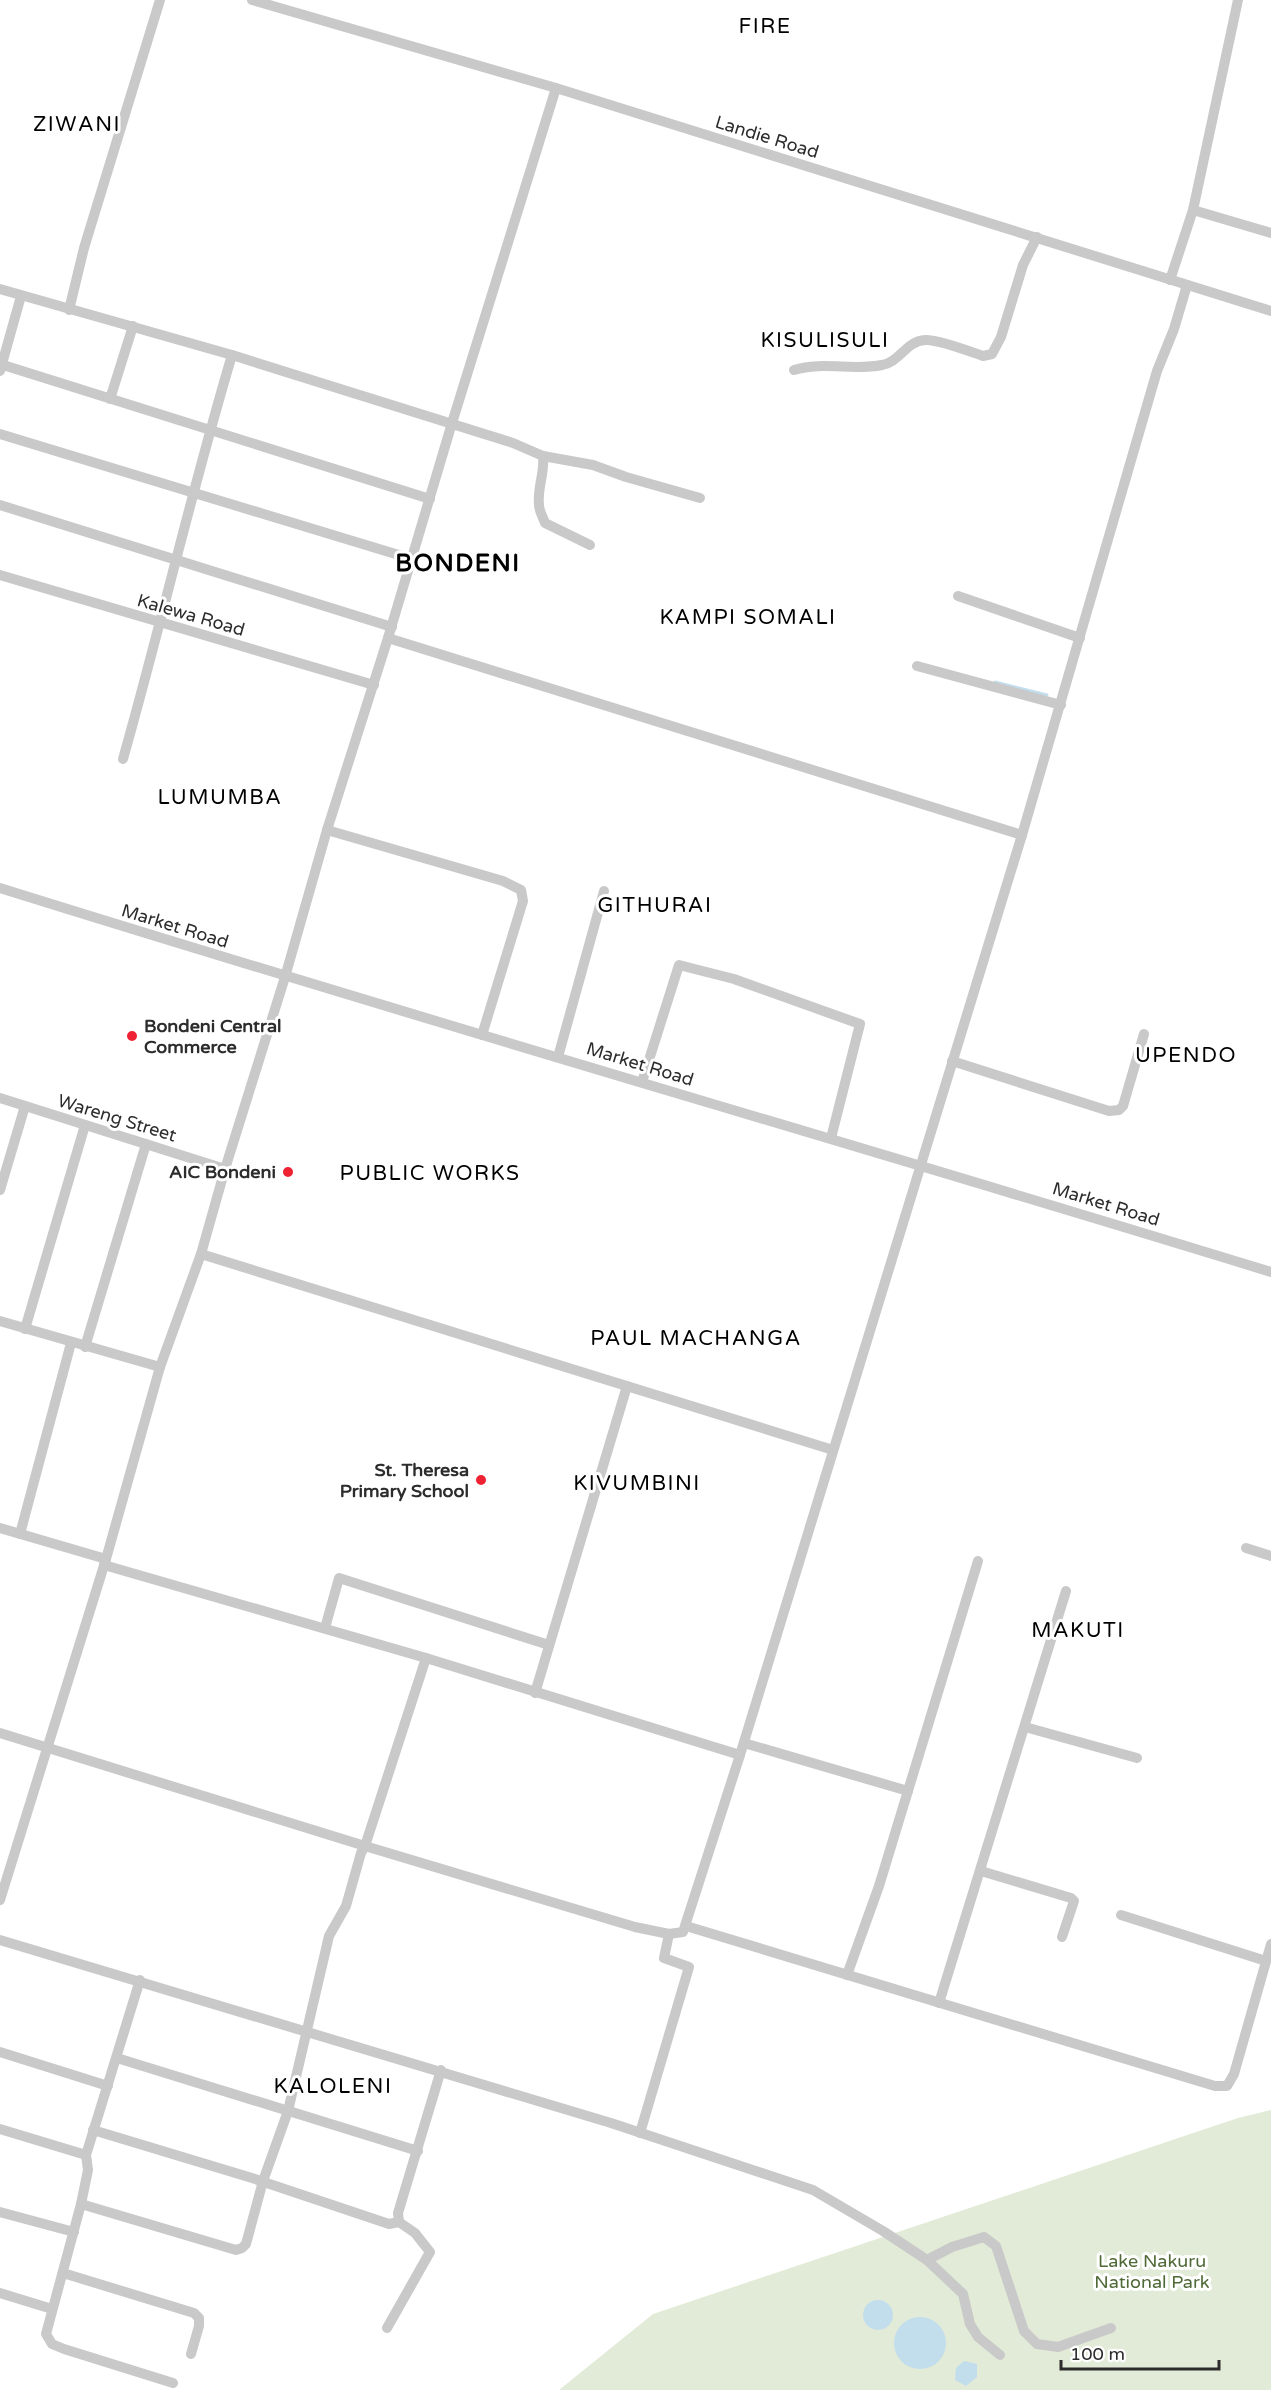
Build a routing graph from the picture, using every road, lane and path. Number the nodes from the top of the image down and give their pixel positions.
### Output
1 (160, 0) edge
2 (252, 0) edge
3 (1238, 0) edge
4 (555, 88) junction
5 (1193, 210) junction
6 (1271, 233) edge
7 (1037, 237) junction
8 (1170, 280) junction
9 (1187, 285) junction
10 (0, 290) edge
11 (21, 296) junction
12 (69, 310) junction
13 (1271, 311) edge
14 (133, 326) junction
15 (232, 355) junction
16 (1, 367) edge
17 (794, 370) dead end
18 (110, 399) junction
19 (452, 423) junction
20 (210, 430) junction
21 (0, 434) edge
22 (543, 456) junction
23 (194, 494) junction
24 (430, 498) junction
25 (700, 498) dead end
26 (0, 505) edge
27 (590, 545) dead end
28 (177, 559) junction
29 (412, 559) junction
30 (0, 575) edge
31 (958, 596) dead end
32 (161, 623) junction
33 (390, 633) junction
34 (1080, 638) junction
35 (917, 666) dead end
36 (374, 685) junction
37 (1061, 705) junction
38 (123, 759) dead end
39 (327, 830) junction
40 (1022, 835) junction
41 (0, 888) edge
42 (604, 891) dead end
43 (285, 977) junction
44 (1143, 1034) dead end
45 (482, 1035) junction
46 (558, 1057) junction
47 (952, 1061) junction
48 (642, 1082) junction
49 (0, 1098) edge
50 (25, 1106) junction
51 (85, 1125) junction
52 (831, 1138) junction
53 (146, 1144) junction
54 (920, 1165) junction
55 (225, 1169) junction
56 (0, 1190) edge
57 (201, 1254) junction
58 (1271, 1272) edge
59 (0, 1321) edge
60 (25, 1329) junction
61 (71, 1343) junction
62 (85, 1347) junction
63 (160, 1367) junction
64 (627, 1386) junction
65 (833, 1449) junction
66 (0, 1528) edge
67 (20, 1534) junction
68 (1246, 1548) dead end
69 (1271, 1556) edge
70 (978, 1561) dead end
71 (105, 1562) junction
72 (1066, 1591) dead end
73 (325, 1628) junction
74 (549, 1645) junction
75 (426, 1658) junction
76 (535, 1693) junction
77 (1025, 1727) junction
78 (0, 1733) edge
79 (744, 1743) junction
80 (46, 1747) junction
81 (740, 1755) junction
82 (1137, 1758) dead end
83 (908, 1791) junction
84 (362, 1853) junction
85 (981, 1871) junction
86 (0, 1900) edge
87 (1121, 1915) dead end
88 (686, 1926) junction
89 (669, 1934) junction
90 (1062, 1937) dead end
91 (0, 1940) edge
92 (1271, 1944) edge
93 (1266, 1961) junction
94 (847, 1975) junction
95 (140, 1980) junction
96 (939, 2003) junction
97 (307, 2033) junction
98 (0, 2052) edge
99 (117, 2058) junction
100 (441, 2070) junction
101 (108, 2086) junction
102 (288, 2111) junction
103 (0, 2129) edge
104 (93, 2130) junction
105 (640, 2133) junction
106 (418, 2151) junction
107 (87, 2155) junction
108 (263, 2181) junction
109 (81, 2204) junction
110 (0, 2212) edge
111 (399, 2222) junction
112 (74, 2232) junction
113 (927, 2260) junction
114 (63, 2273) junction
115 (0, 2293) edge
116 (52, 2309) junction
117 (387, 2328) dead end
118 (1111, 2328) dead end
119 (191, 2354) dead end
120 (999, 2355) dead end
121 (173, 2383) dead end

1 - 12 street
2 - 4 street, Landie Road
3 - 5 street
4 - 7 street, Landie Road
4 - 19 street
5 - 6 street
5 - 8 street
7 - 8 street, Landie Road
7 - 17 street
8 - 9 street, Landie Road
9 - 13 street, Landie Road
9 - 34 street
10 - 11 street
11 - 12 street
11 - 16 street
12 - 14 street
14 - 15 street
14 - 18 street
15 - 19 street
15 - 20 street
16 - 18 street
18 - 20 street
19 - 22 street
19 - 24 street
20 - 23 street
20 - 24 street
21 - 23 street
22 - 25 street
22 - 27 street
23 - 28 street
23 - 29 street
24 - 29 street
26 - 28 street
28 - 32 street
28 - 33 street
29 - 33 street
30 - 32 street, Kalewa Road
31 - 34 street
32 - 36 street, Kalewa Road
32 - 38 street
33 - 36 street
33 - 40 street
34 - 37 street
35 - 37 street
36 - 39 street
37 - 40 street
39 - 43 street
39 - 45 street
40 - 47 street
41 - 43 street, Market Road
42 - 46 street
43 - 45 street, Market Road
43 - 55 street
44 - 47 street
45 - 46 street, Market Road
46 - 48 street, Market Road
47 - 54 street
48 - 52 street, Market Road
48 - 52 street
49 - 50 street, Wareng Street
50 - 51 street, Wareng Street
50 - 56 street
51 - 53 street, Wareng Street
51 - 60 street
52 - 54 street, Market Road
53 - 55 street, Wareng Street
53 - 62 street
54 - 58 street, Market Road
54 - 65 street
55 - 57 street
57 - 63 street
57 - 64 street
59 - 60 street
60 - 61 street
61 - 62 street
61 - 67 street
62 - 63 street
63 - 71 street
64 - 65 street
64 - 74 street
65 - 79 street
66 - 67 street
67 - 71 street
68 - 69 street
70 - 83 street
71 - 73 street
71 - 80 street
72 - 77 street
73 - 74 street
73 - 75 street
74 - 76 street
75 - 76 street
75 - 84 street
76 - 81 street
77 - 82 street
77 - 85 street
78 - 80 street
79 - 81 street
79 - 83 street
80 - 84 street
80 - 86 street
81 - 88 street
83 - 94 street
84 - 89 street
84 - 97 street
85 - 90 street
85 - 96 street
87 - 93 street
88 - 89 street
88 - 94 street
89 - 105 street
91 - 95 street
92 - 93 street
93 - 96 street
94 - 96 street
95 - 97 street
95 - 99 street
97 - 100 street
97 - 102 street
98 - 101 street
99 - 101 street
99 - 102 street
100 - 105 street
100 - 106 street
101 - 104 street
102 - 106 street
102 - 108 street
103 - 107 street
104 - 107 street
104 - 108 street
105 - 113 street
106 - 111 street
107 - 109 street
108 - 109 street
108 - 111 street
109 - 112 street
110 - 112 street
111 - 117 street
112 - 114 street
113 - 118 street
113 - 120 street
114 - 116 street
114 - 119 street
115 - 116 street
116 - 121 street

